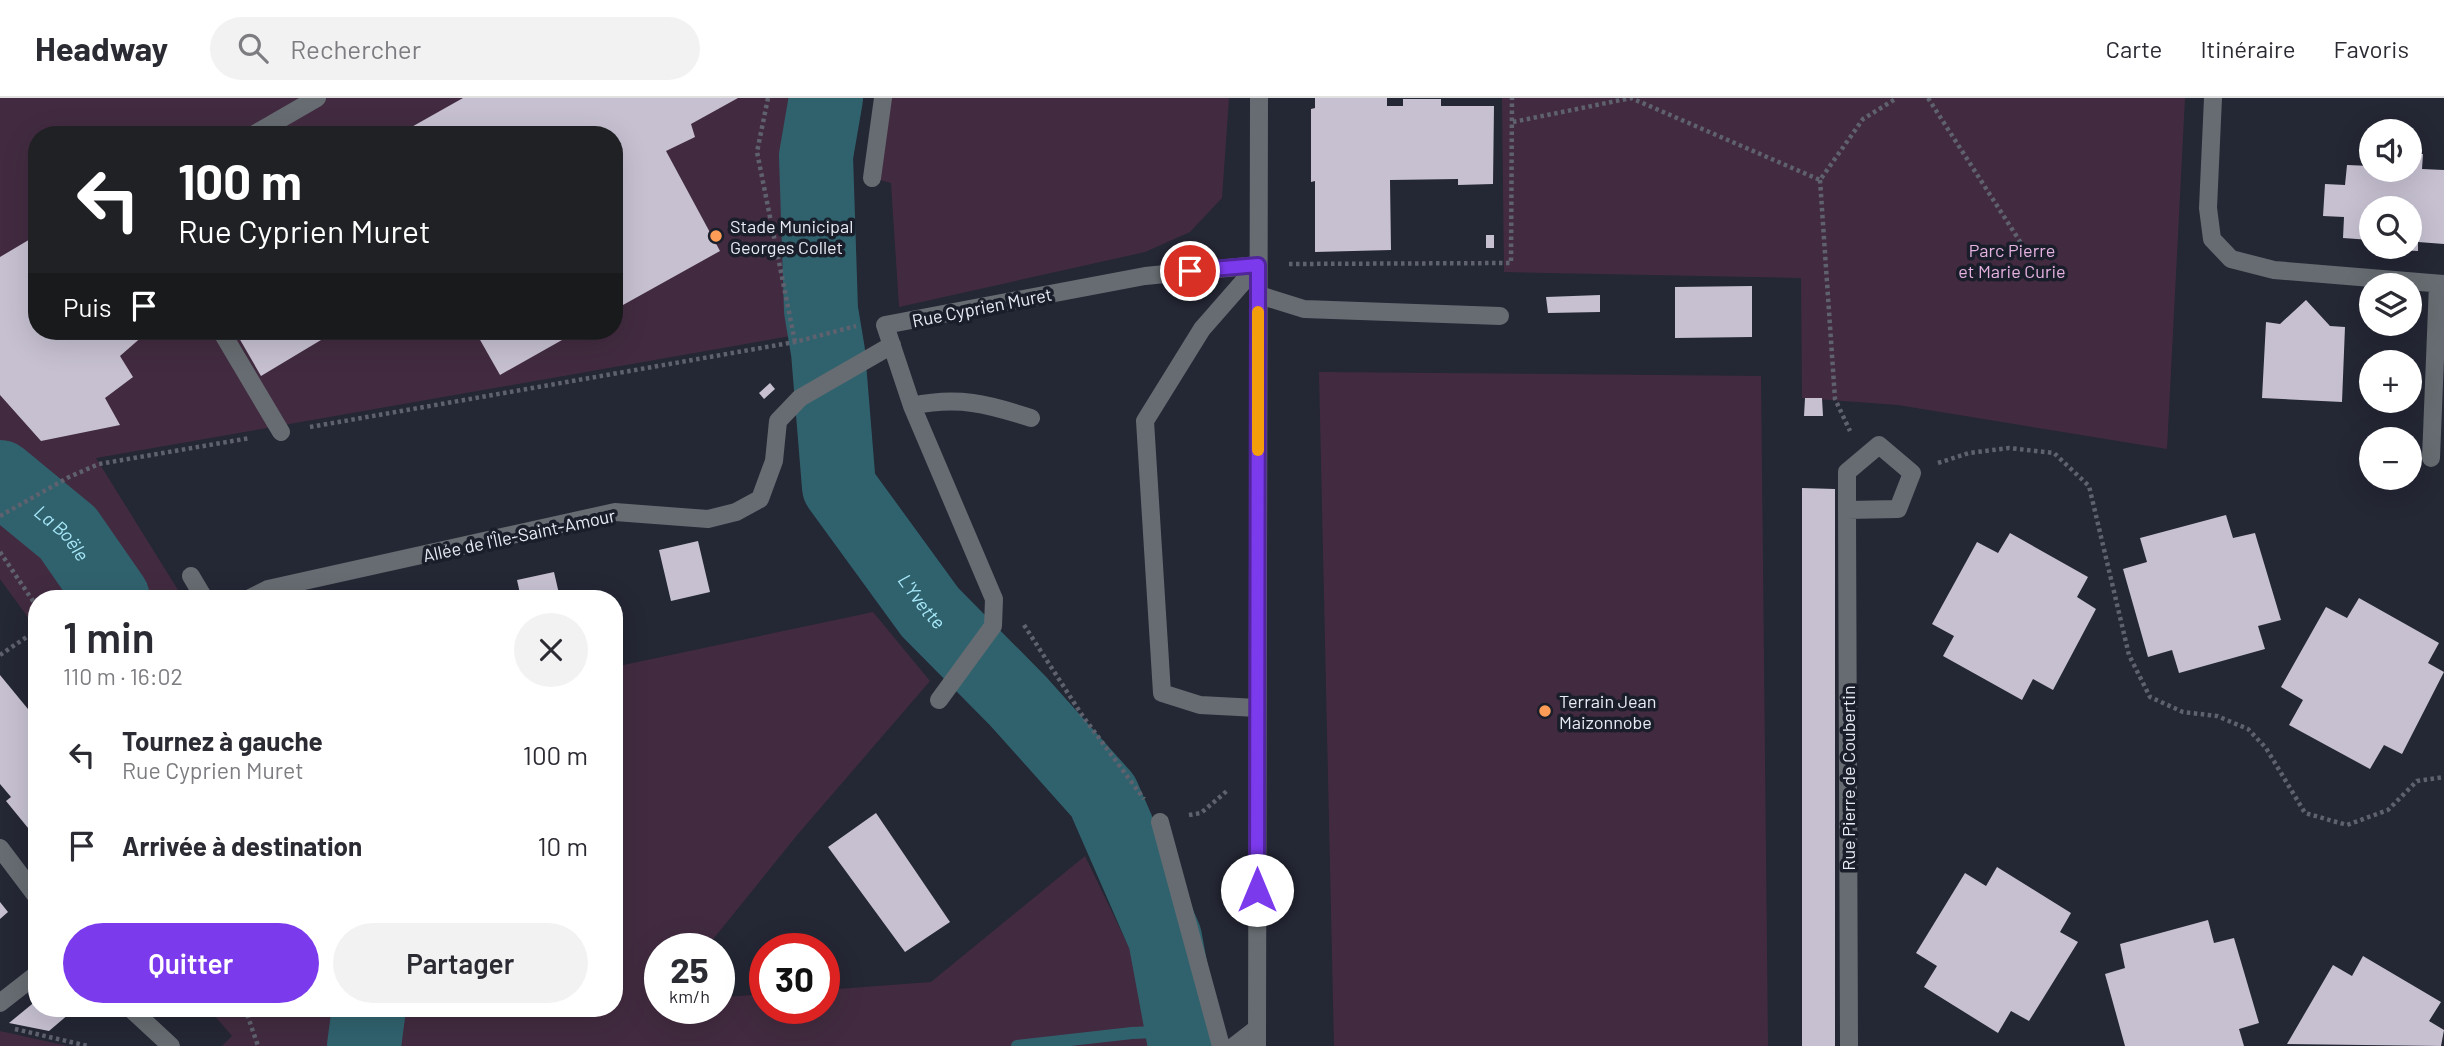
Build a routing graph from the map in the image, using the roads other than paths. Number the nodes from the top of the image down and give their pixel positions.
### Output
1 (317, 98) edge
2 (883, 98) edge
3 (1259, 98) edge
4 (2213, 98) edge
5 (269, 126) edge
6 (872, 178) dead end
7 (1258, 265) junction
8 (2441, 284) edge
9 (1259, 295) junction
10 (1500, 316) dead end
11 (226, 340) edge
12 (892, 345) junction
13 (912, 406) junction
14 (1031, 418) dead end
15 (281, 432) road end
16 (2431, 458) dead end
17 (1847, 510) junction
18 (191, 576) dead end
19 (199, 590) edge
20 (266, 590) edge
21 (939, 700) dead end
22 (1257, 708) junction
23 (1160, 822) road end
24 (0, 848) edge
25 (28, 885) edge
26 (28, 981) edge
27 (0, 1003) edge
28 (139, 1017) edge
29 (1256, 1037) edge
30 (170, 1046) edge
31 (1221, 1046) edge
32 (1234, 1046) edge
33 (1849, 1046) edge

1 - 5 street
2 - 6 street
3 - 7 street
4 - 8 street
7 - 9 street
7 - 12 street, Rue Cyprien Muret
7 - 22 street
8 - 16 street
9 - 10 street
9 - 22 street
11 - 15 street
12 - 13 street, Rue Cyprien Muret
12 - 20 street, Allée de l'Île-Saint-Amour
13 - 14 street
13 - 21 street, Rue Cyprien Muret
17 - 17 street, Rue Pierre de Coubertin
17 - 33 street, Rue Pierre de Coubertin
18 - 19 street
22 - 29 street
23 - 31 street
24 - 25 street
26 - 27 street
28 - 30 street
29 - 32 street

